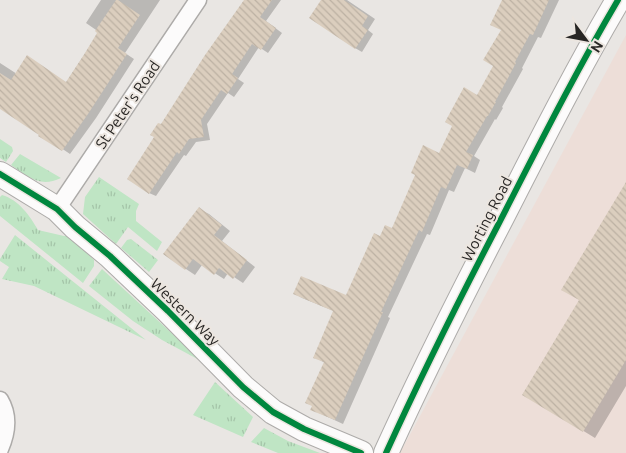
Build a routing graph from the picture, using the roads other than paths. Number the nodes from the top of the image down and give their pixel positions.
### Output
1 (198, 0) edge
2 (618, 0) edge
3 (0, 174) edge
4 (57, 209) junction
5 (0, 400) edge
6 (0, 449) edge
7 (361, 453) edge
8 (386, 453) edge

1 - 4 street, St Peter's Road
2 - 8 street, Worting Road
3 - 4 street, Western Way
4 - 7 street, Western Way
5 - 6 street

